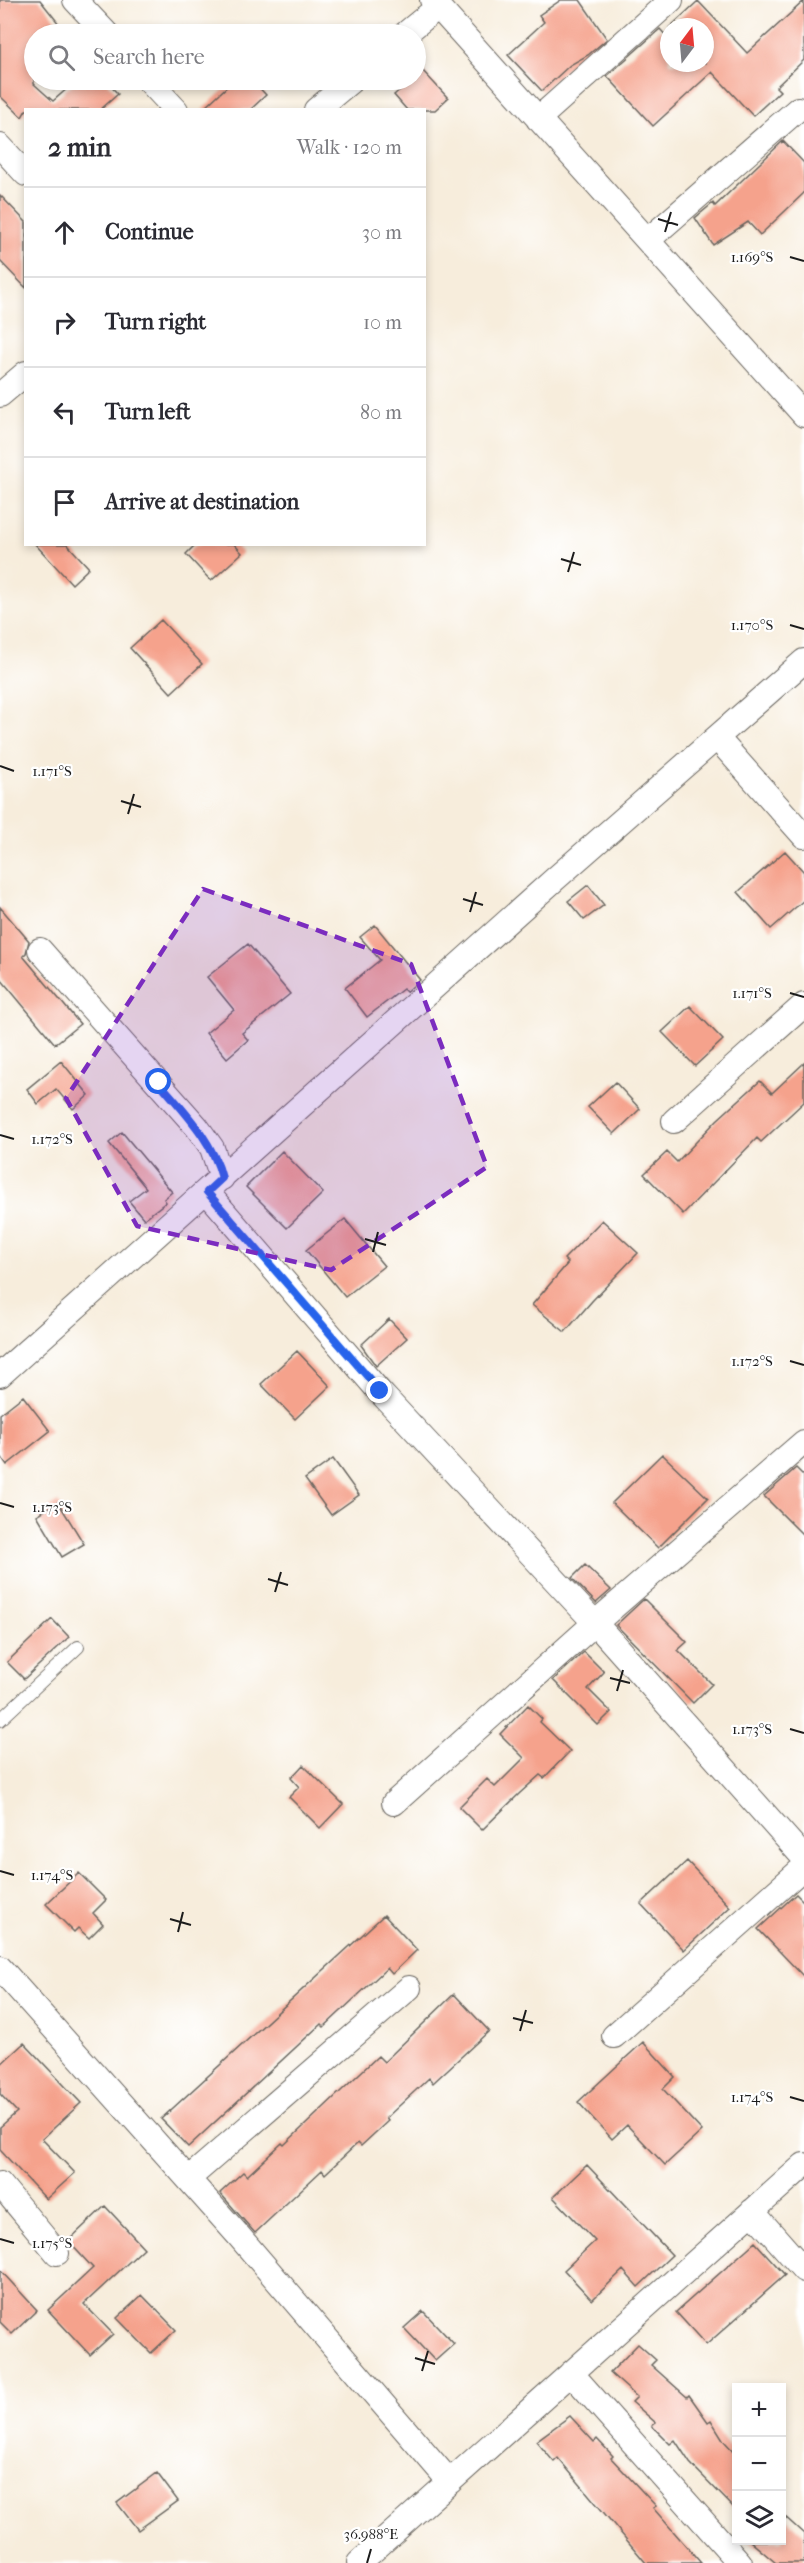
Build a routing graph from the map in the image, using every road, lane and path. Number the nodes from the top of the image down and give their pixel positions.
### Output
1 (75, 0) edge
2 (671, 0) edge
3 (435, 3) edge
4 (98, 24) edge
5 (415, 24) edge
6 (157, 90) edge
7 (340, 90) edge
8 (174, 108) edge
9 (318, 108) edge
10 (798, 109) dead end
11 (538, 118) junction
12 (0, 146) edge
13 (24, 172) edge
14 (648, 240) junction
15 (24, 375) edge
16 (1, 392) edge
17 (804, 415) edge
18 (804, 661) edge
19 (717, 738) junction
20 (804, 836) edge
21 (40, 950) dead end
22 (804, 1005) edge
23 (674, 1121) dead end
24 (215, 1185) junction
25 (0, 1375) edge
26 (804, 1442) edge
27 (595, 1623) junction
28 (78, 1647) dead end
29 (0, 1720) edge
30 (394, 1803) dead end
31 (804, 1858) edge
32 (804, 1867) edge
33 (2, 1974) edge
34 (409, 1988) dead end
35 (614, 2036) dead end
36 (804, 2165) edge
37 (188, 2179) junction
38 (0, 2184) edge
39 (752, 2211) junction
40 (57, 2253) dead end
41 (804, 2270) edge
42 (571, 2373) junction
43 (450, 2482) junction
44 (359, 2563) edge
45 (740, 2563) edge

1 - 4 street
2 - 11 street
3 - 5 street
3 - 11 street
6 - 8 street
7 - 9 street
10 - 14 street
11 - 14 street
12 - 13 street
14 - 17 street
15 - 16 street
18 - 19 street
19 - 20 street
19 - 24 street
21 - 24 street
22 - 23 street
24 - 25 street
24 - 27 street
26 - 27 street
27 - 30 street
27 - 31 street
28 - 29 lane
32 - 35 street
33 - 37 street
34 - 37 street
36 - 39 street
37 - 43 street
38 - 40 street
39 - 41 street
39 - 42 street
42 - 43 street
42 - 45 street
43 - 44 street

